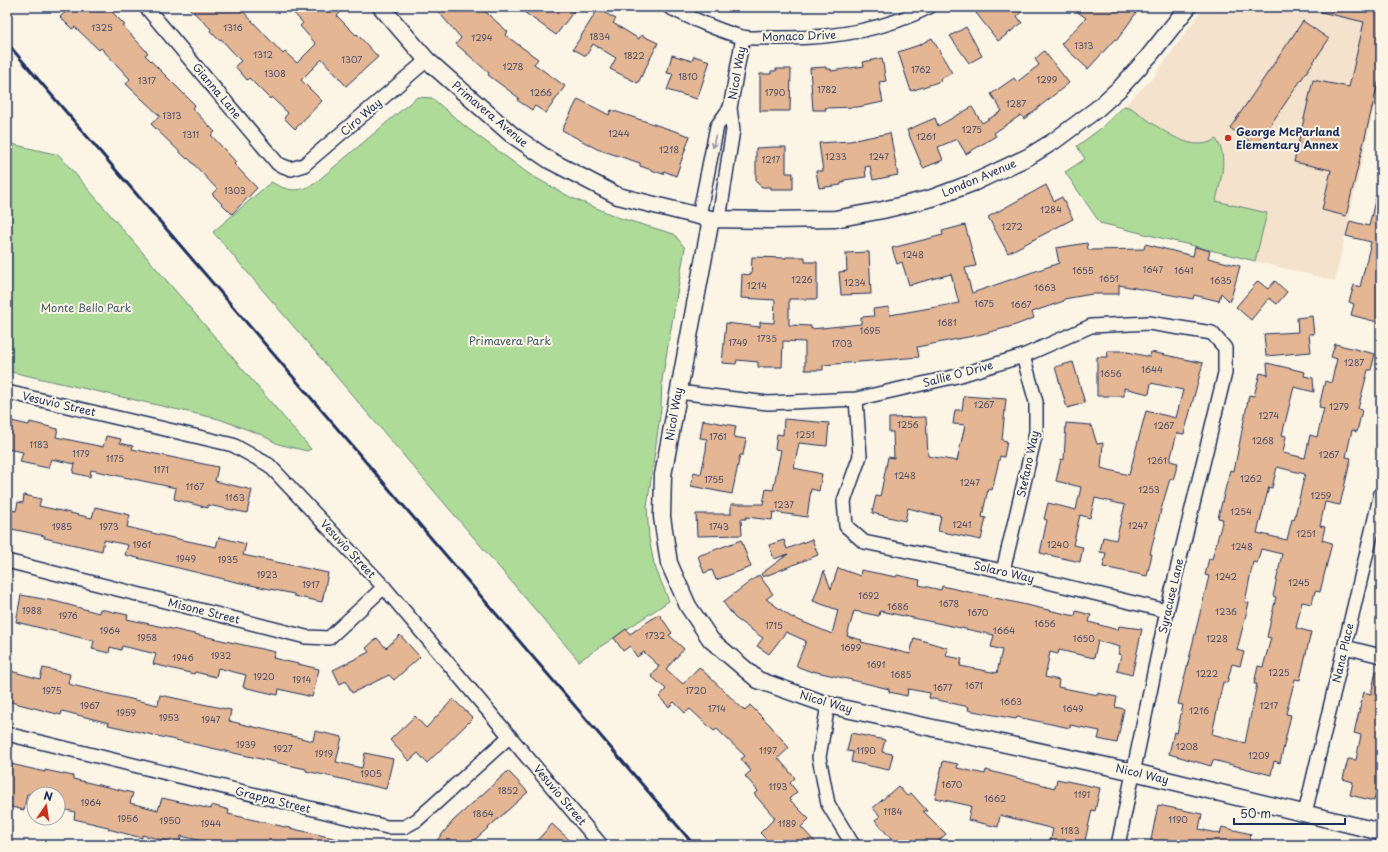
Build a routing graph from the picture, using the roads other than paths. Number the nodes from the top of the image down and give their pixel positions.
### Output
1 (146, 7) edge
2 (381, 7) edge
3 (669, 7) edge
4 (929, 7) edge
5 (1188, 7) edge
6 (743, 37) junction
7 (427, 60) junction
8 (730, 108) junction
9 (292, 169) joint
10 (710, 218) junction
11 (1225, 348) joint
12 (1023, 356) junction
13 (7, 392) edge
14 (678, 392) junction
15 (856, 398) junction
16 (1381, 492) edge
17 (7, 561) edge
18 (1003, 571) junction
19 (384, 587) junction
20 (1167, 611) junction
21 (1345, 647) junction
22 (1381, 656) edge
23 (828, 705) junction
24 (7, 734) edge
25 (510, 736) junction
26 (1134, 772) junction
27 (1305, 813) junction
28 (1381, 832) edge
29 (602, 845) edge
30 (853, 845) edge
31 (1118, 845) edge

1 - 9 street, Gianna Lane
2 - 7 street, Primavera Avenue
3 - 6 street, Monaco Drive
4 - 6 street, Monaco Drive
5 - 10 street, London Avenue
6 - 8 street, Nicol Way
7 - 9 street, Ciro Way
7 - 10 street, Primavera Avenue
8 - 10 street, Nicol Way
8 -> 10 street, Nicol Way
10 - 14 street, Nicol Way
11 - 12 street, Sallie O Drive
11 - 20 street, Syracuse Lane
12 - 15 street, Sallie O Drive
12 - 18 street, Stefano Way
13 - 19 street, Vesuvio Street
14 - 15 street, Sallie O Drive
14 - 23 street, Nicol Way
15 - 18 street, Solaro Way
16 - 21 street, Nana Place
17 - 19 street, Misone Street
18 - 20 street, Solaro Way
19 - 25 street, Vesuvio Street
20 - 26 street, Syracuse Lane
21 - 22 street
21 - 27 street, Nana Place
23 - 26 street, Nicol Way
23 - 30 street
24 - 25 street, Grappa Street
25 - 29 street, Vesuvio Street
26 - 27 street, Nicol Way
26 - 31 street, Syracuse Lane
27 - 28 street, Nicol Way

